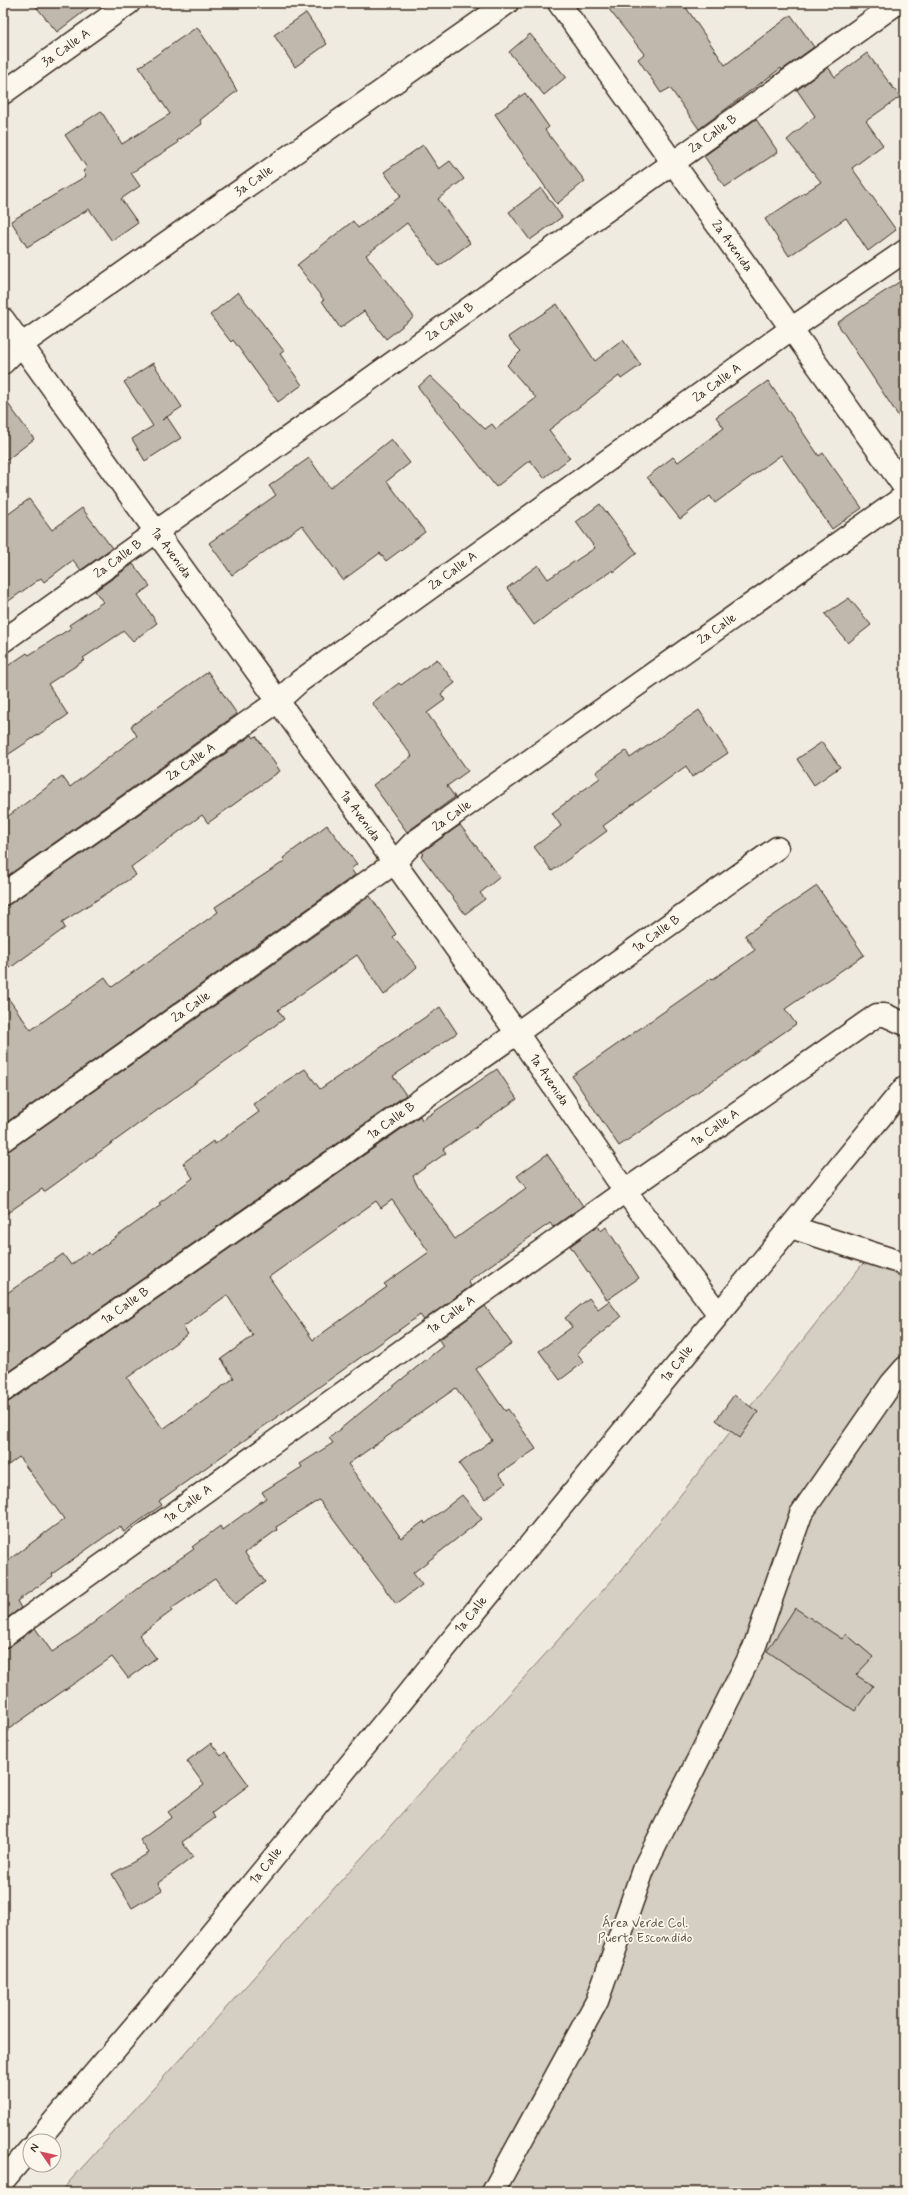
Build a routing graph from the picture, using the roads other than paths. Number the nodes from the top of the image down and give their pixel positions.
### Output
1 (129, 3) edge
2 (507, 3) edge
3 (559, 3) edge
4 (896, 3) edge
5 (3, 93) edge
6 (672, 163) junction
7 (905, 251) edge
8 (3, 319) edge
9 (791, 329) junction
10 (21, 345) junction
11 (3, 363) edge
12 (905, 488) edge
13 (905, 496) edge
14 (156, 532) junction
15 (3, 641) edge
16 (278, 702) junction
17 (777, 848) dead end
18 (394, 864) junction
19 (3, 894) edge
20 (905, 1024) edge
21 (517, 1033) junction
22 (905, 1087) edge
23 (3, 1140) edge
24 (625, 1191) junction
25 (791, 1227) junction
26 (905, 1264) edge
27 (718, 1313) junction
28 (905, 1368) edge
29 (3, 1391) edge
30 (3, 1636) edge
31 (43, 2133) edge
32 (22, 2158) edge
33 (3, 2180) edge
34 (493, 2192) edge

1 - 5 street, 3a Calle A
2 - 10 street, 3a Calle
3 - 6 street, 2a Avenida
4 - 6 street, 2a Calle B
6 - 9 street, 2a Avenida
6 - 14 street, 2a Calle B
7 - 9 street, 2a Calle A
8 - 10 street, 1a Avenida
9 - 12 street, 2a Avenida
9 - 16 street, 2a Calle A
10 - 11 street, 3a Calle
10 - 14 street, 1a Avenida
13 - 18 street, 2a Calle
14 - 15 street, 2a Calle B
14 - 16 street, 1a Avenida
16 - 18 street, 1a Avenida
16 - 19 street, 2a Calle A
17 - 21 street, 1a Calle B
18 - 21 street, 1a Avenida
18 - 23 street, 2a Calle
20 - 24 street, 1a Calle A
21 - 24 street, 1a Avenida
21 - 29 street, 1a Calle B
22 - 25 street, 1a Calle
24 - 27 street, 1a Avenida
24 - 30 street, 1a Calle A
25 - 26 street
25 - 27 street, 1a Calle
27 - 31 street, 1a Calle
28 - 34 street
32 - 33 street

